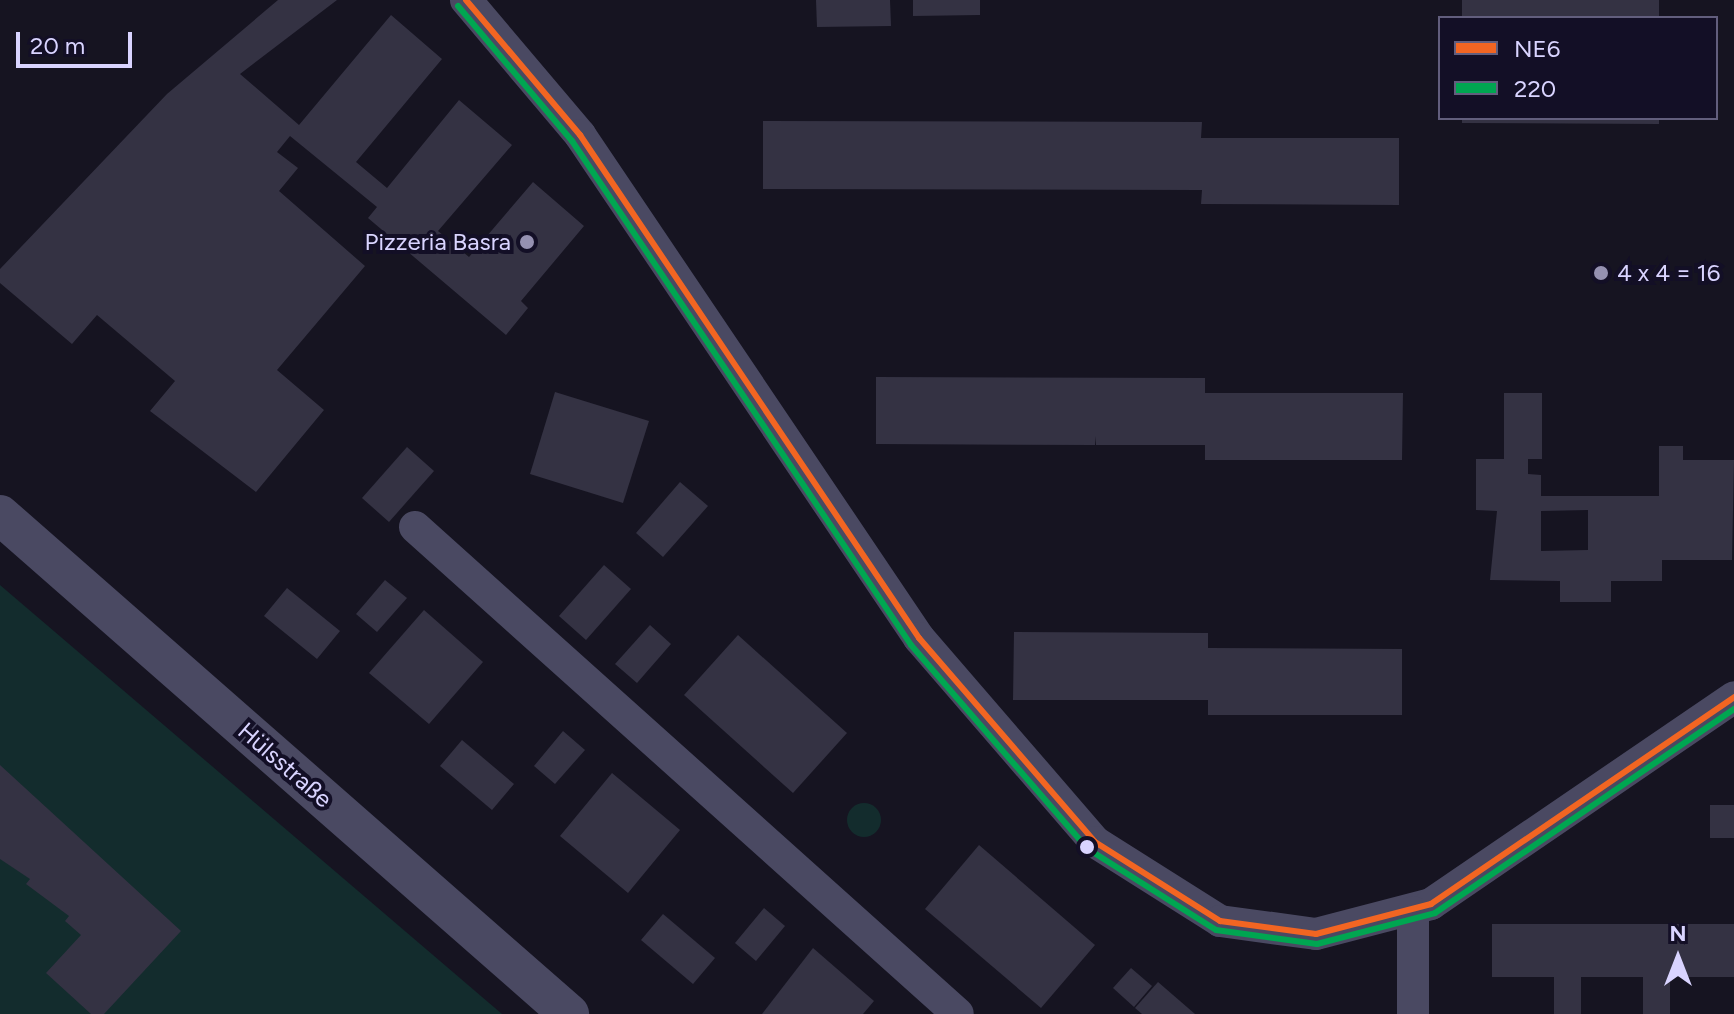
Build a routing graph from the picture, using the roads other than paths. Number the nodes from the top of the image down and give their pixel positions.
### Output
1 (466, 0) edge
2 (0, 515) edge
3 (415, 527) dead end
4 (1734, 697) edge
5 (1413, 912) junction
6 (569, 1014) edge
7 (958, 1014) edge
8 (1413, 1014) edge

1 - 5 street
2 - 6 street, Hülsstraße
3 - 7 street
4 - 5 street
5 - 8 street

